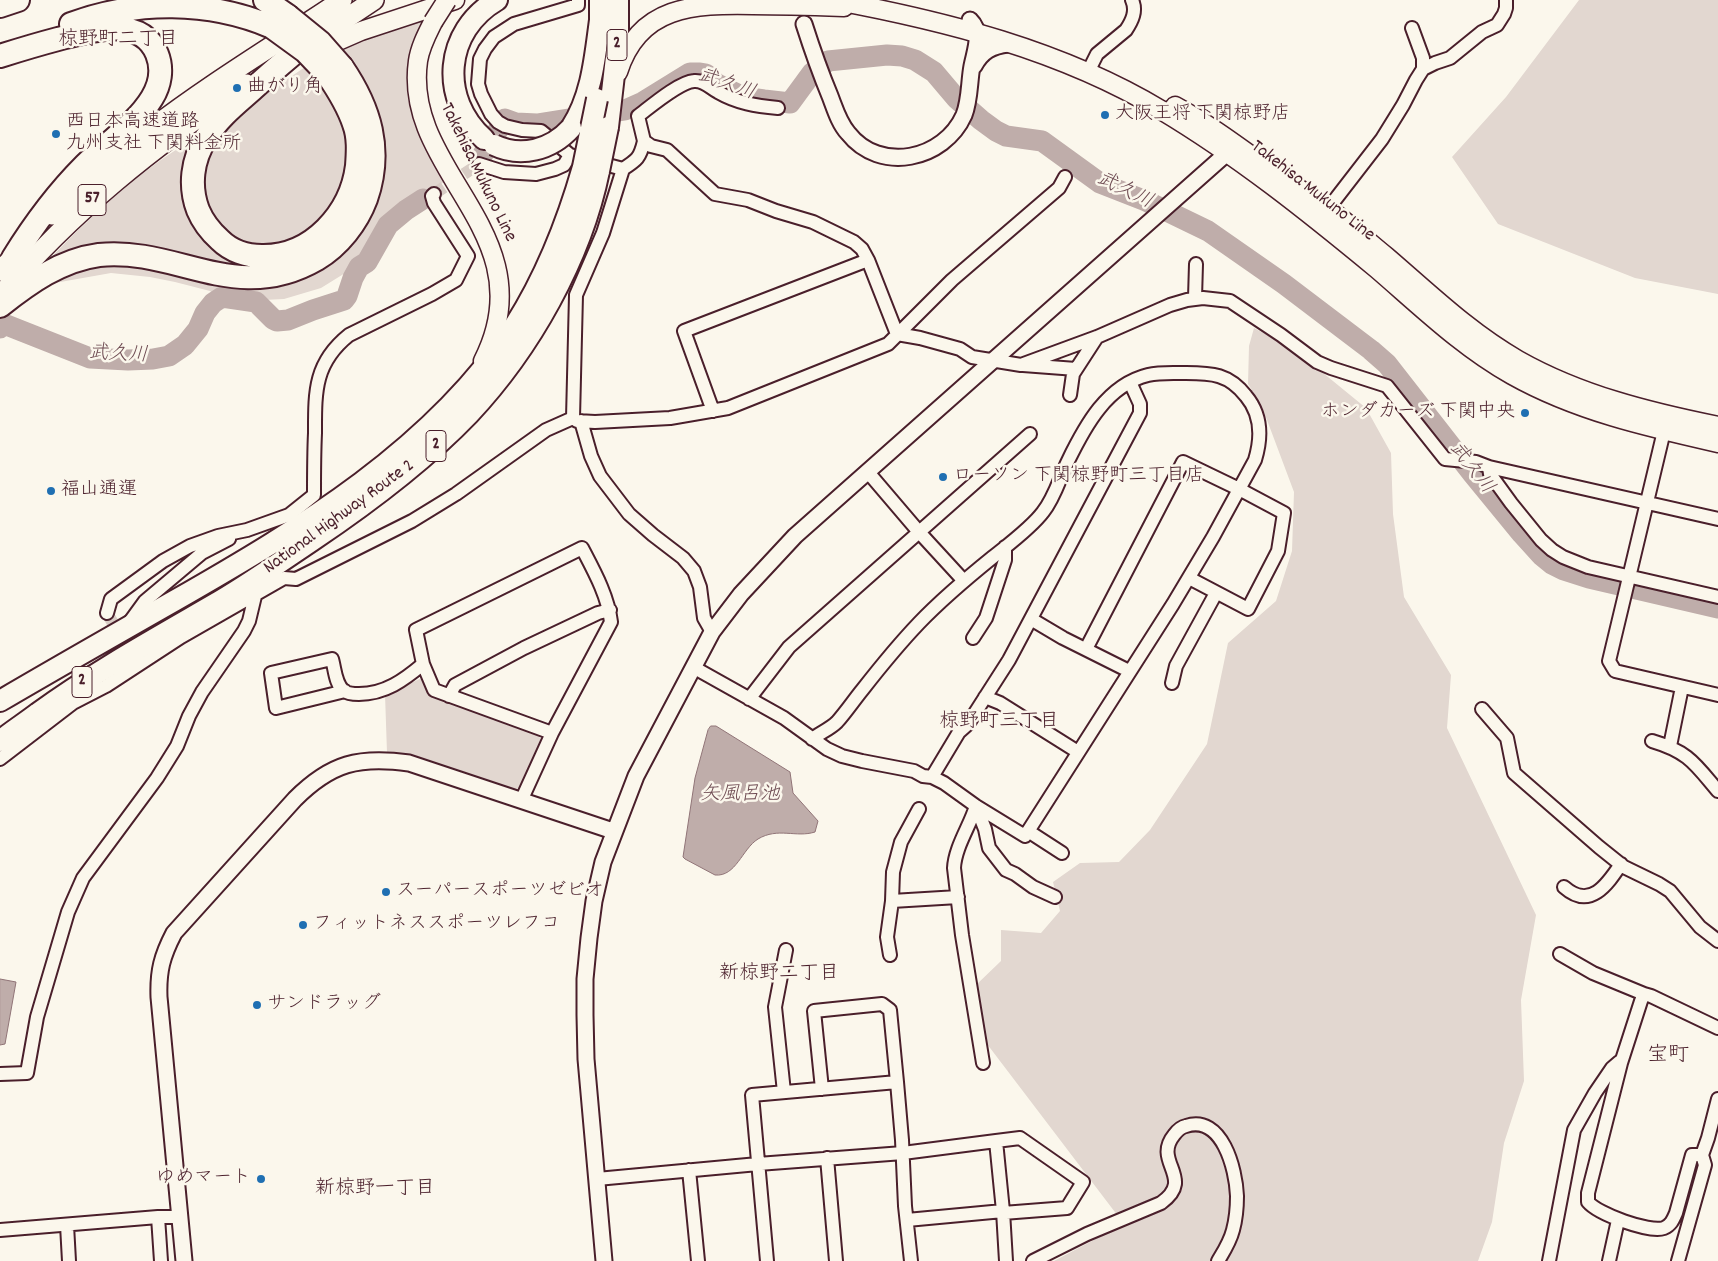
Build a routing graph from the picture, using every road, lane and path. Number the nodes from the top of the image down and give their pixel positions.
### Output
1 (264, 0) edge
2 (342, 0) edge
3 (374, 0) edge
4 (447, 0) edge
5 (455, 0) edge
6 (497, 0) edge
7 (578, 0) edge
8 (600, 0) edge
9 (618, 0) edge
10 (832, 0) edge
11 (1132, 0) edge
12 (1506, 0) edge
13 (882, 4) edge
14 (280, 21) junction
15 (804, 24) dead end
16 (974, 27) junction
17 (1412, 28) dead end
18 (1008, 44) junction
19 (26, 47) junction
20 (293, 54) junction
21 (0, 56) edge
22 (1090, 68) junction
23 (1424, 69) junction
24 (335, 71) junction
25 (970, 75) junction
26 (253, 89) junction
27 (601, 99) junction
28 (778, 108) dead end
29 (196, 118) junction
30 (644, 141) junction
31 (1232, 149) junction
32 (479, 164) dead end
33 (584, 164) junction
34 (623, 169) junction
35 (1065, 177) dead end
36 (434, 194) dead end
37 (1324, 215) junction
38 (868, 260) junction
39 (6, 264) edge
40 (1196, 264) dead end
41 (0, 296) edge
42 (1195, 298) junction
43 (0, 306) edge
44 (897, 334) junction
45 (1097, 337) junction
46 (994, 361) junction
47 (1021, 365) junction
48 (1076, 369) junction
49 (1130, 382) junction
50 (464, 390) junction
51 (1070, 394) dead end
52 (713, 411) junction
53 (578, 420) junction
54 (1718, 426) edge
55 (1664, 431) junction
56 (1030, 434) dead end
57 (1718, 443) edge
58 (1489, 467) junction
59 (866, 471) junction
60 (1239, 489) junction
61 (1646, 503) junction
62 (1718, 520) edge
63 (247, 530) junction
64 (919, 532) junction
65 (1005, 547) junction
66 (1189, 578) junction
67 (1629, 578) junction
68 (964, 581) junction
69 (1216, 593) junction
70 (255, 596) junction
71 (1718, 597) edge
72 (610, 610) junction
73 (107, 613) dead end
74 (1031, 619) junction
75 (124, 629) junction
76 (712, 632) junction
77 (974, 638) dead end
78 (1086, 649) junction
79 (424, 664) junction
80 (693, 667) junction
81 (1129, 671) junction
82 (1172, 683) dead end
83 (1682, 686) junction
84 (344, 691) junction
85 (449, 696) junction
86 (1718, 696) edge
87 (985, 697) junction
88 (749, 699) junction
89 (0, 701) edge
90 (1482, 709) dead end
91 (552, 733) junction
92 (812, 739) junction
93 (0, 741) edge
94 (1652, 741) dead end
95 (1670, 746) junction
96 (1078, 752) junction
97 (0, 759) edge
98 (932, 777) junction
99 (1718, 791) edge
100 (521, 801) junction
101 (976, 806) junction
102 (919, 808) dead end
103 (614, 831) junction
104 (1028, 831) junction
105 (1062, 853) dead end
106 (1622, 864) junction
107 (1564, 887) dead end
108 (958, 897) junction
109 (1055, 897) dead end
110 (892, 901) junction
111 (1718, 941) edge
112 (786, 950) dead end
113 (1560, 954) dead end
114 (890, 956) dead end
115 (1644, 994) junction
116 (1718, 1028) edge
117 (1622, 1059) junction
118 (983, 1062) dead end
119 (0, 1074) edge
120 (897, 1082) junction
121 (822, 1089) junction
122 (784, 1092) junction
123 (1718, 1099) edge
124 (996, 1141) junction
125 (903, 1153) junction
126 (1702, 1155) junction
127 (827, 1158) junction
128 (758, 1164) junction
129 (689, 1170) junction
130 (597, 1179) junction
131 (1003, 1212) junction
132 (158, 1217) junction
133 (180, 1217) junction
134 (907, 1220) junction
135 (1618, 1220) junction
136 (67, 1225) junction
137 (0, 1230) edge
138 (70, 1261) edge
139 (161, 1261) edge
140 (184, 1261) edge
141 (604, 1261) edge
142 (698, 1261) edge
143 (767, 1261) edge
144 (836, 1261) edge
145 (911, 1261) edge
146 (1006, 1261) edge
147 (1033, 1261) edge
148 (1218, 1261) edge
149 (1549, 1261) edge
150 (1609, 1261) edge
151 (1678, 1261) edge

1 - 14 highway
2 - 39 main road, 57
3 - 20 main road, 57
4 - 50 main road, Takehisa Mukuno Line, bridge
5 - 26 main road
6 - 27 highway, bridge
7 - 33 street
8 - 27 highway, National Highway Route 2 / 2
9 - 27 highway, National Highway Route 2 / 2
10 - 13 main road, Takehisa Mukuno Line
11 - 22 street
12 - 23 street
13 - 16 main road, Takehisa Mukuno Line
13 - 27 main road
14 - 19 highway
14 - 24 highway, bridge
15 - 25 street
16 - 18 main road, Takehisa Mukuno Line
16 - 22 main road, Takehisa Mukuno Line
16 - 25 street
17 - 23 street
18 - 22 main road, Takehisa Mukuno Line
18 - 25 street
19 - 21 highway
19 - 39 highway
20 - 26 highway
20 - 29 main road, 57
22 - 31 main road, Takehisa Mukuno Line
23 - 37 street
24 - 26 highway
24 - 43 highway
26 - 29 main road
27 - 33 highway, National Highway Route 2 / 2, bridge
28 - 30 street
29 - 41 main road, 57
30 - 34 street
30 - 38 street
31 - 37 main road, Takehisa Mukuno Line
31 - 46 street
32 - 33 street
33 - 34 street
33 - 50 highway, National Highway Route 2 / 2
33 - 93 highway, National Highway Route 2 / 2
34 - 53 street
35 - 44 street
36 - 63 street
37 - 54 main road, Takehisa Mukuno Line
37 - 55 main road, Takehisa Mukuno Line
38 - 44 street
38 - 52 street
40 - 42 street
42 - 45 street
42 - 58 street
44 - 46 street
44 - 52 street
45 - 47 street
45 - 48 street
46 - 47 street
46 - 59 street
47 - 48 street
48 - 51 street
49 - 60 street
49 - 65 street
49 - 74 street
50 - 75 highway, National Highway Route 2 / 2
52 - 53 street
53 - 70 street
53 - 76 street
55 - 57 main road, Takehisa Mukuno Line
55 - 61 street
56 - 64 street
58 - 61 street
58 - 67 street
59 - 64 street
59 - 76 street
60 - 66 street
60 - 69 street
60 - 78 street
61 - 62 street
61 - 67 street
63 - 73 street
63 - 75 street
64 - 68 street
64 - 88 street
65 - 68 street
65 - 77 street
66 - 69 street
66 - 81 street
67 - 71 street
67 - 83 street
68 - 92 street
69 - 82 street
70 - 97 street
70 - 119 street
72 - 79 street
72 - 85 street
72 - 91 street
74 - 78 street
74 - 87 street
75 - 89 highway, National Highway Route 2 / 2
76 - 80 street
78 - 81 street
79 - 84 street
79 - 85 street
80 - 88 street
80 - 103 street
81 - 96 street
83 - 86 street
83 - 95 street
84 - 84 street
85 - 91 street
87 - 96 street
87 - 98 street
88 - 92 street
90 - 106 street
91 - 100 street
92 - 98 street
94 - 95 street
95 - 99 street
96 - 104 street
98 - 101 street
100 - 103 street
100 - 133 street
101 - 104 street
101 - 108 street
101 - 109 street
102 - 110 street
103 - 130 street
104 - 105 street
106 - 107 street
106 - 111 street
108 - 110 street
108 - 118 street
110 - 114 street
112 - 122 street
113 - 115 street
115 - 116 street
115 - 117 street
117 - 135 street
117 - 149 street
120 - 121 street
120 - 121 street
120 - 125 street
121 - 122 street
122 - 128 street
123 - 126 street
124 - 125 street
124 - 131 street
124 - 131 street
125 - 127 street
125 - 134 street
126 - 135 street
126 - 151 street
127 - 128 street
127 - 144 street
128 - 129 street
128 - 143 street
129 - 130 street
129 - 142 street
130 - 141 street
131 - 134 street
131 - 146 street
132 - 133 street
132 - 136 street
132 - 139 street
133 - 140 street
134 - 145 street
135 - 150 street
136 - 137 street
136 - 138 street
147 - 148 street

